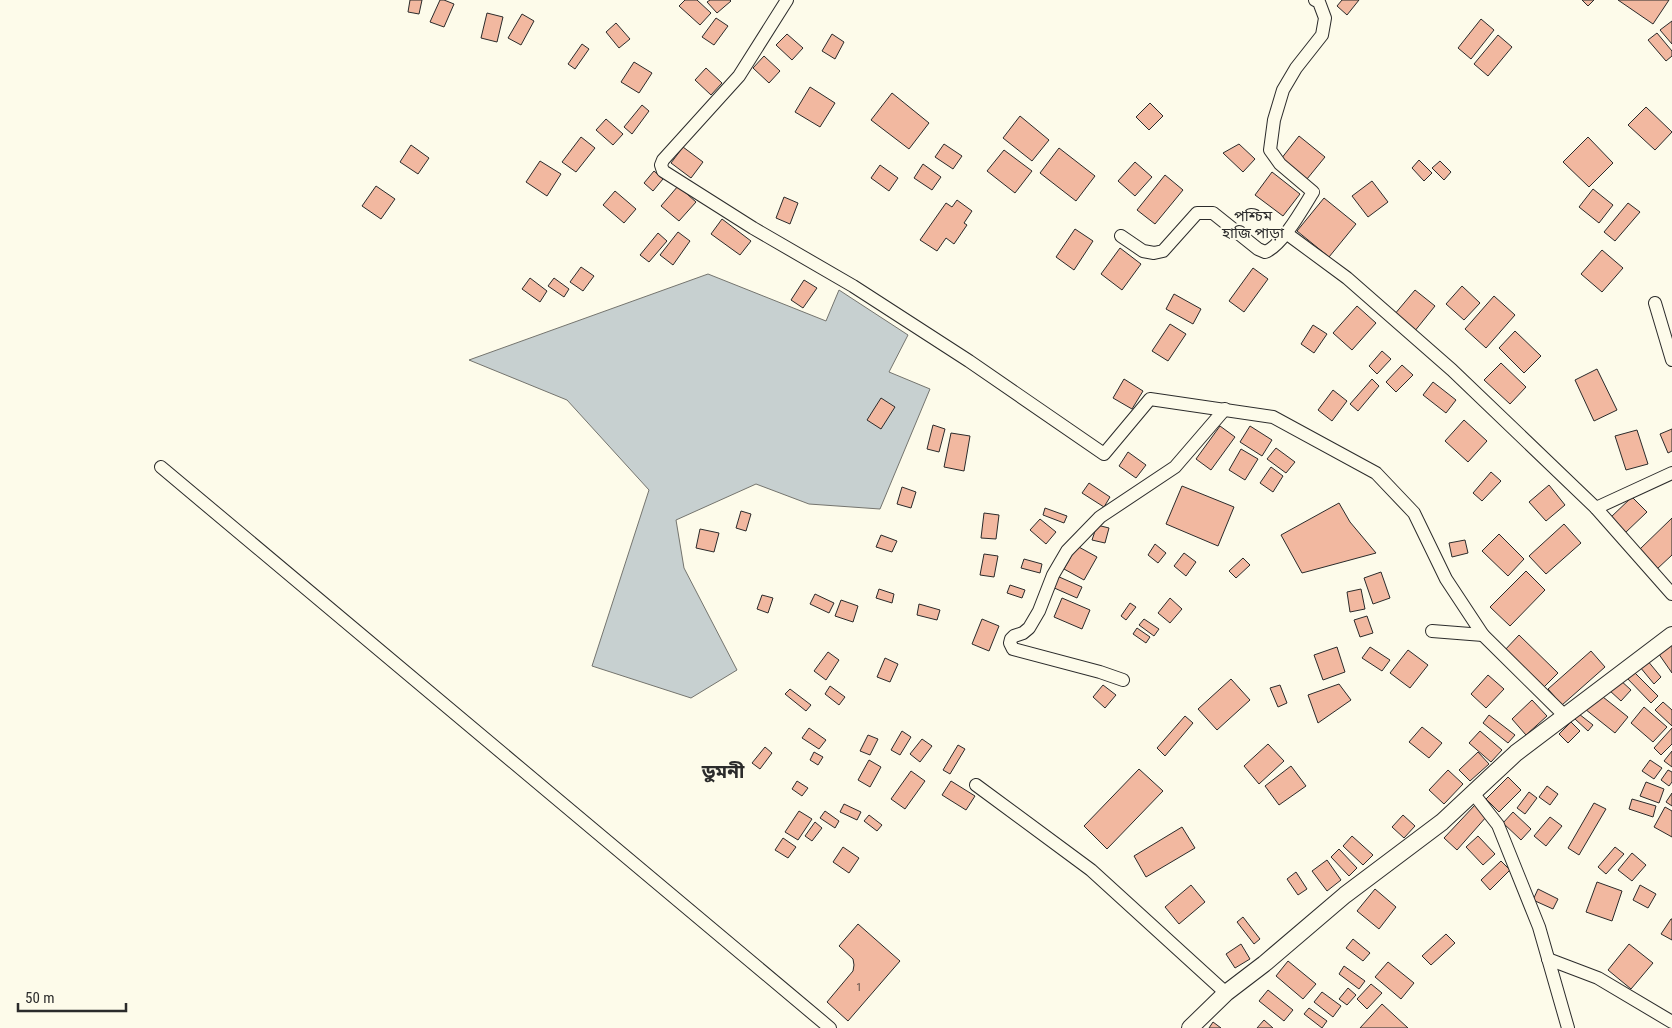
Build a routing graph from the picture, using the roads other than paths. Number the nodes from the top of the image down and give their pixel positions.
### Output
1 (787, 0) edge
2 (1315, 0) edge
3 (1286, 233) junction
4 (1121, 236) dead end
5 (1656, 303) dead end
6 (1672, 358) edge
7 (1225, 410) junction
8 (160, 466) dead end
9 (1672, 473) edge
10 (1596, 508) junction
11 (1672, 594) edge
12 (1432, 631) dead end
13 (1483, 635) junction
14 (1672, 635) edge
15 (1123, 680) dead end
16 (1565, 716) junction
17 (976, 786) dead end
18 (1473, 793) junction
19 (1548, 959) junction
20 (1226, 993) junction
21 (1672, 1022) edge
22 (830, 1028) edge
23 (1190, 1028) edge
24 (1568, 1028) edge

1 - 7 street
2 - 3 street
3 - 4 street
3 - 10 street
5 - 6 street
7 - 13 street
7 - 15 street
8 - 22 street
9 - 10 street
10 - 11 street
12 - 13 street
13 - 16 street
14 - 16 street
16 - 18 street
17 - 20 street
18 - 19 street
18 - 20 street
19 - 21 street
19 - 24 street
20 - 23 street

